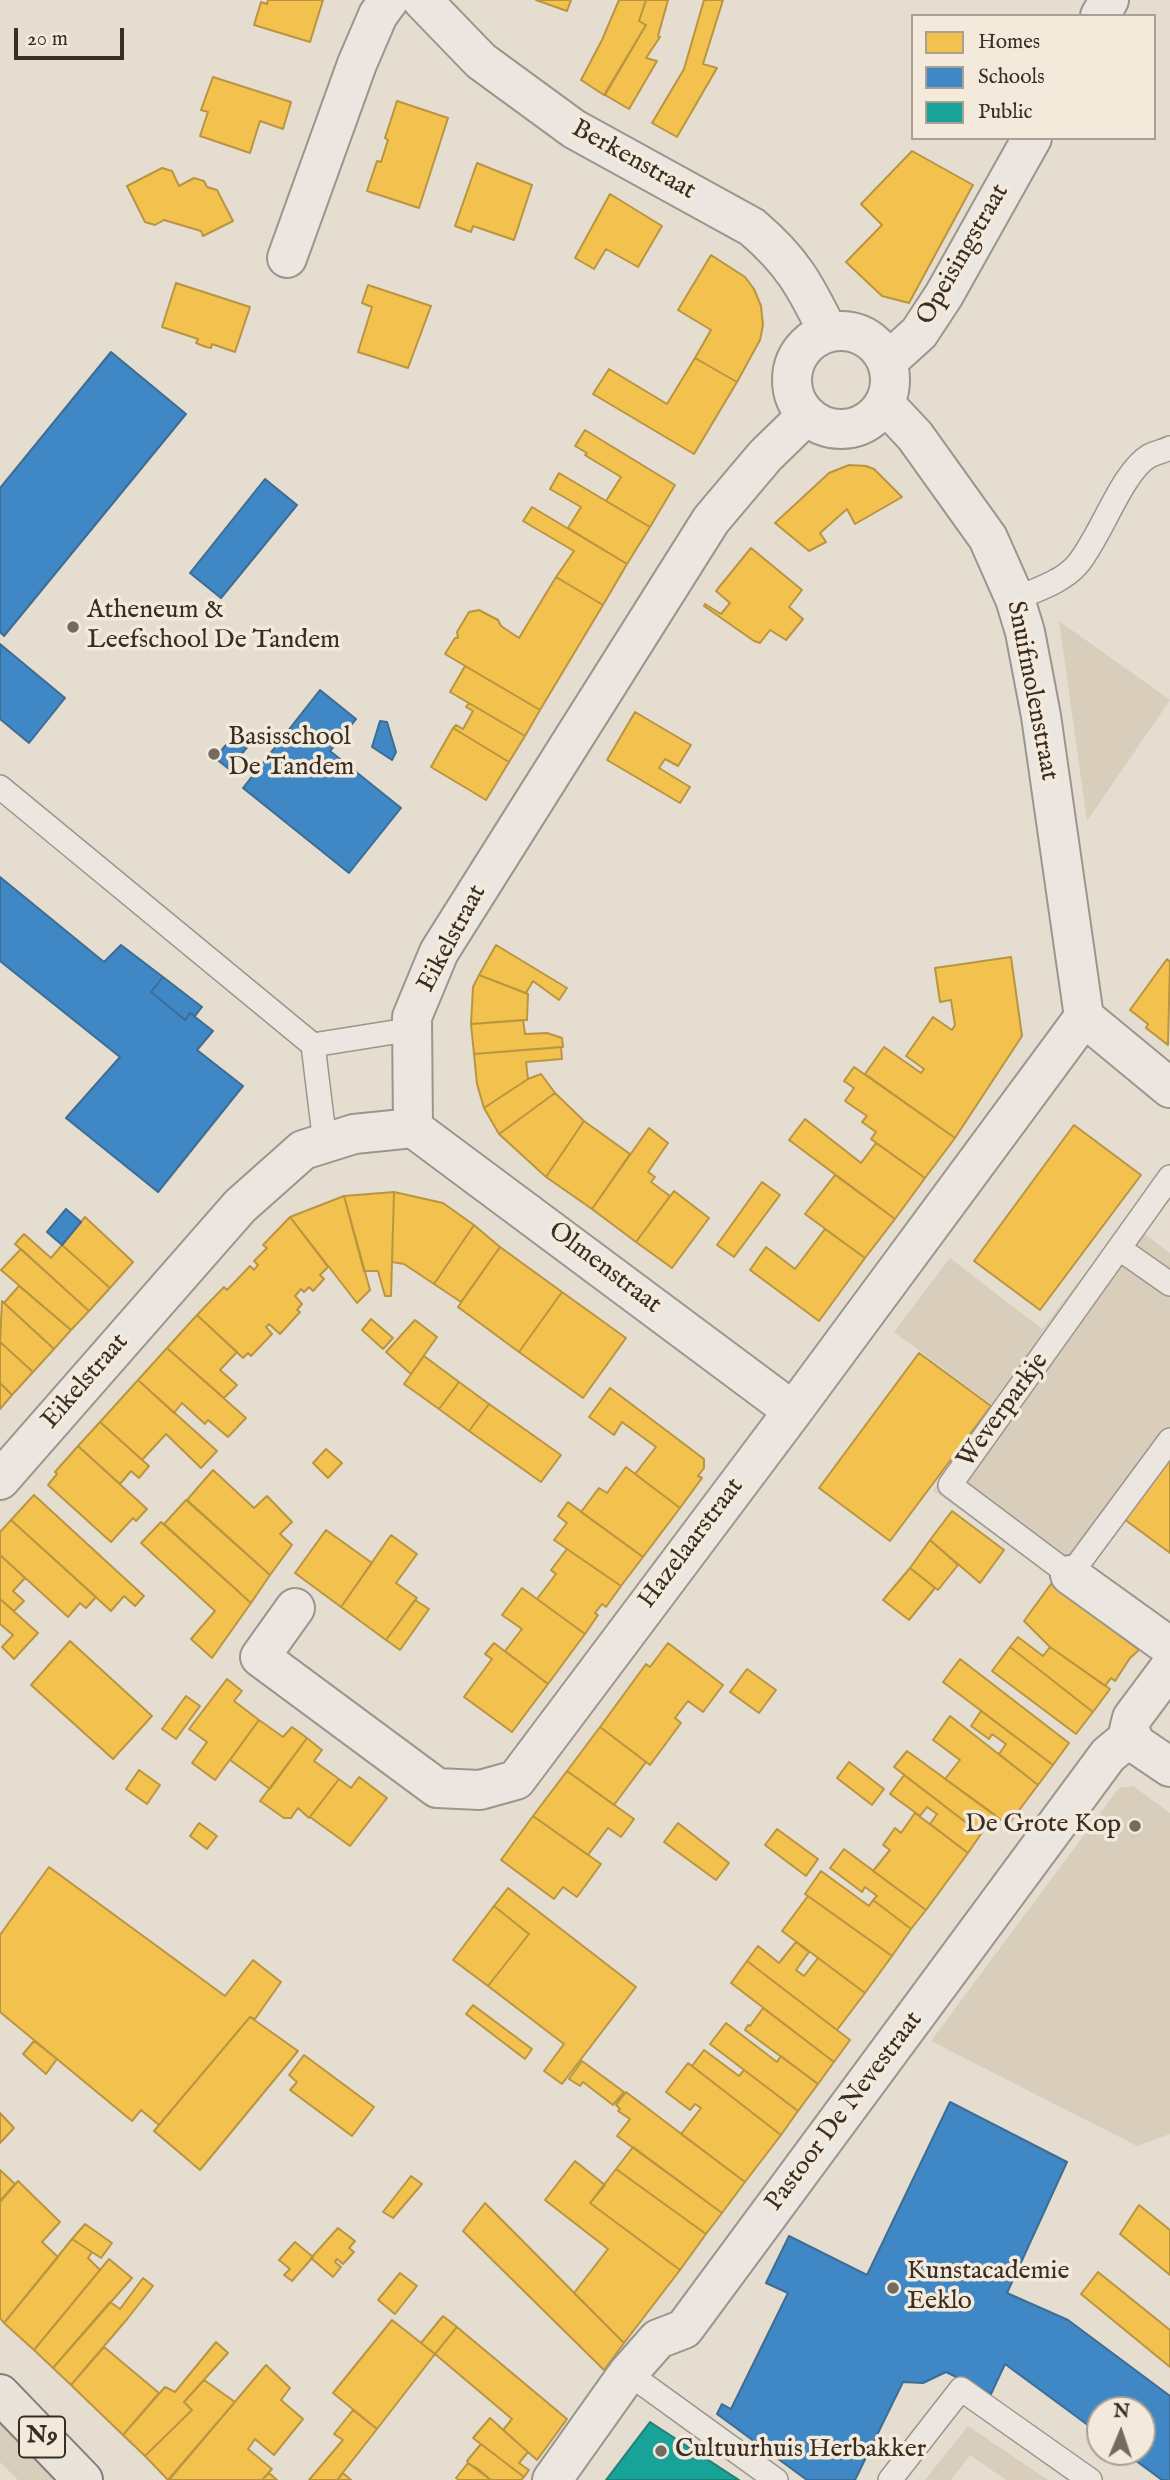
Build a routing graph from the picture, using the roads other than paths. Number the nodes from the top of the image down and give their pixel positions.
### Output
1 (389, 0) edge
2 (422, 0) edge
3 (1031, 140) edge
4 (287, 258) dead end
5 (828, 332) junction
6 (887, 362) junction
7 (885, 404) junction
8 (807, 415) junction
9 (1170, 448) edge
10 (1015, 599) junction
11 (0, 787) edge
12 (1084, 1017) junction
13 (413, 1029) junction
14 (313, 1045) junction
15 (1170, 1088) edge
16 (413, 1128) junction
17 (326, 1143) junction
18 (1170, 1177) edge
19 (1120, 1249) junction
20 (1170, 1284) edge
21 (793, 1411) junction
22 (1170, 1440) edge
23 (0, 1480) edge
24 (1070, 1575) junction
25 (295, 1608) dead end
26 (1170, 1647) edge
27 (1170, 1667) edge
28 (1131, 1735) junction
29 (1170, 1767) edge
30 (628, 2374) junction
31 (0, 2394) edge
32 (83, 2480) edge
33 (552, 2480) edge
34 (776, 2480) edge
35 (890, 2480) edge
36 (1090, 2480) edge

1 - 4 street
2 - 5 street, Berkenstraat
3 - 6 street, Opeisingstraat
5 - 6 street
5 - 8 street
6 - 7 street
7 - 8 street
7 - 10 street, Snuifmolenstraat
8 - 13 street, Eikelstraat
9 - 10 lane
10 - 12 street, Snuifmolenstraat
11 - 14 lane
12 - 15 street
12 - 21 street, Hazelaarstraat
13 - 14 lane
13 - 16 street, Eikelstraat
14 - 17 lane
16 - 17 street, Eikelstraat
16 - 21 street, Olmenstraat
17 - 23 street, Eikelstraat
18 - 19 lane, Weverparkje
19 - 20 lane
19 - 24 lane, Weverparkje
21 - 25 street, Hazelaarstraat
22 - 24 lane
24 - 26 street
27 - 28 street
28 - 29 street
28 - 30 street, Pastoor De Nevestraat
30 - 33 street, Pastoor De Nevestraat
30 - 34 lane
31 - 32 main road, N9
35 - 36 lane

